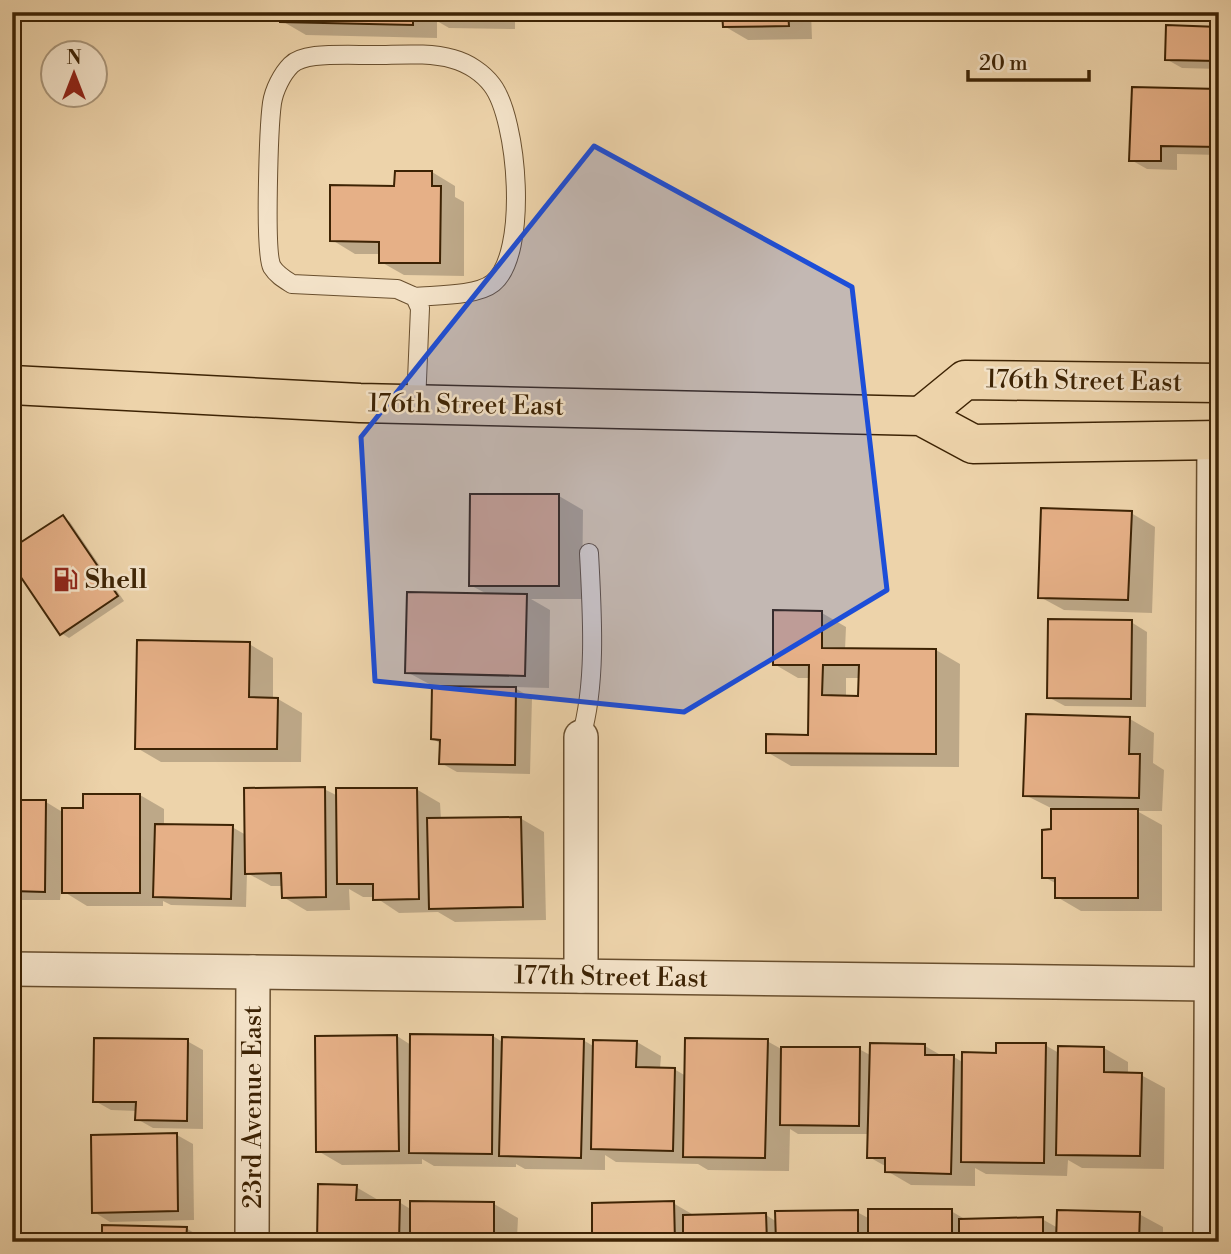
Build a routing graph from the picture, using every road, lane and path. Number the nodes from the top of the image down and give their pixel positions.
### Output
1 (415, 297) junction
2 (1219, 383) edge
3 (12, 385) edge
4 (416, 404) junction
5 (921, 416) junction
6 (1216, 440) edge
7 (589, 553) dead end
8 (581, 737) joint
9 (12, 968) edge
10 (253, 972) junction
11 (580, 976) junction
12 (1210, 984) junction
13 (252, 1242) edge
14 (1210, 1242) edge

1 - 1 lane
1 - 4 lane
2 - 5 main road, 176th Street East
3 - 4 main road, 176th Street East
4 - 5 main road, 176th Street East
5 - 6 main road, 176th Street East
6 - 12 street
7 - 8 lane
8 - 11 street
9 - 10 street, 177th Street East
10 - 11 street, 177th Street East
10 - 13 street, 23rd Avenue East
11 - 12 street, 177th Street East
12 - 14 street

